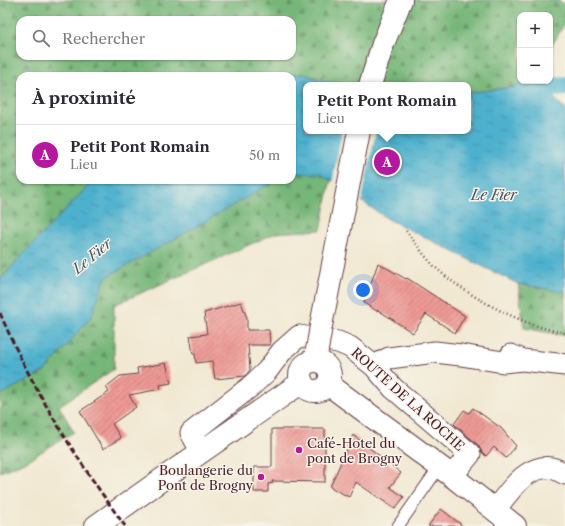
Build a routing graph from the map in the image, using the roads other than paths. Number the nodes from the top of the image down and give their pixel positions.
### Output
1 (402, 0) edge
2 (371, 82) edge
3 (358, 134) edge
4 (437, 338) dead end
5 (316, 355) junction
6 (523, 360) junction
7 (565, 365) edge
8 (374, 366) junction
9 (302, 382) junction
10 (328, 384) junction
11 (201, 452) junction
12 (446, 471) junction
13 (565, 474) edge
14 (495, 510) junction
15 (96, 526) edge
16 (398, 526) edge
17 (515, 526) edge

1 - 2 main road
3 - 5 main road, bridge
4 - 6 street
5 - 9 main road
5 - 10 main road
6 - 7 street
6 - 8 street
8 - 11 street, ROUTE DE LA ROCHE
8 - 12 street, ROUTE DE LA ROCHE
9 - 10 main road
9 - 11 main road
10 - 12 main road
11 - 15 main road
12 - 14 main road
12 - 16 lane
13 - 14 street
14 - 17 main road

